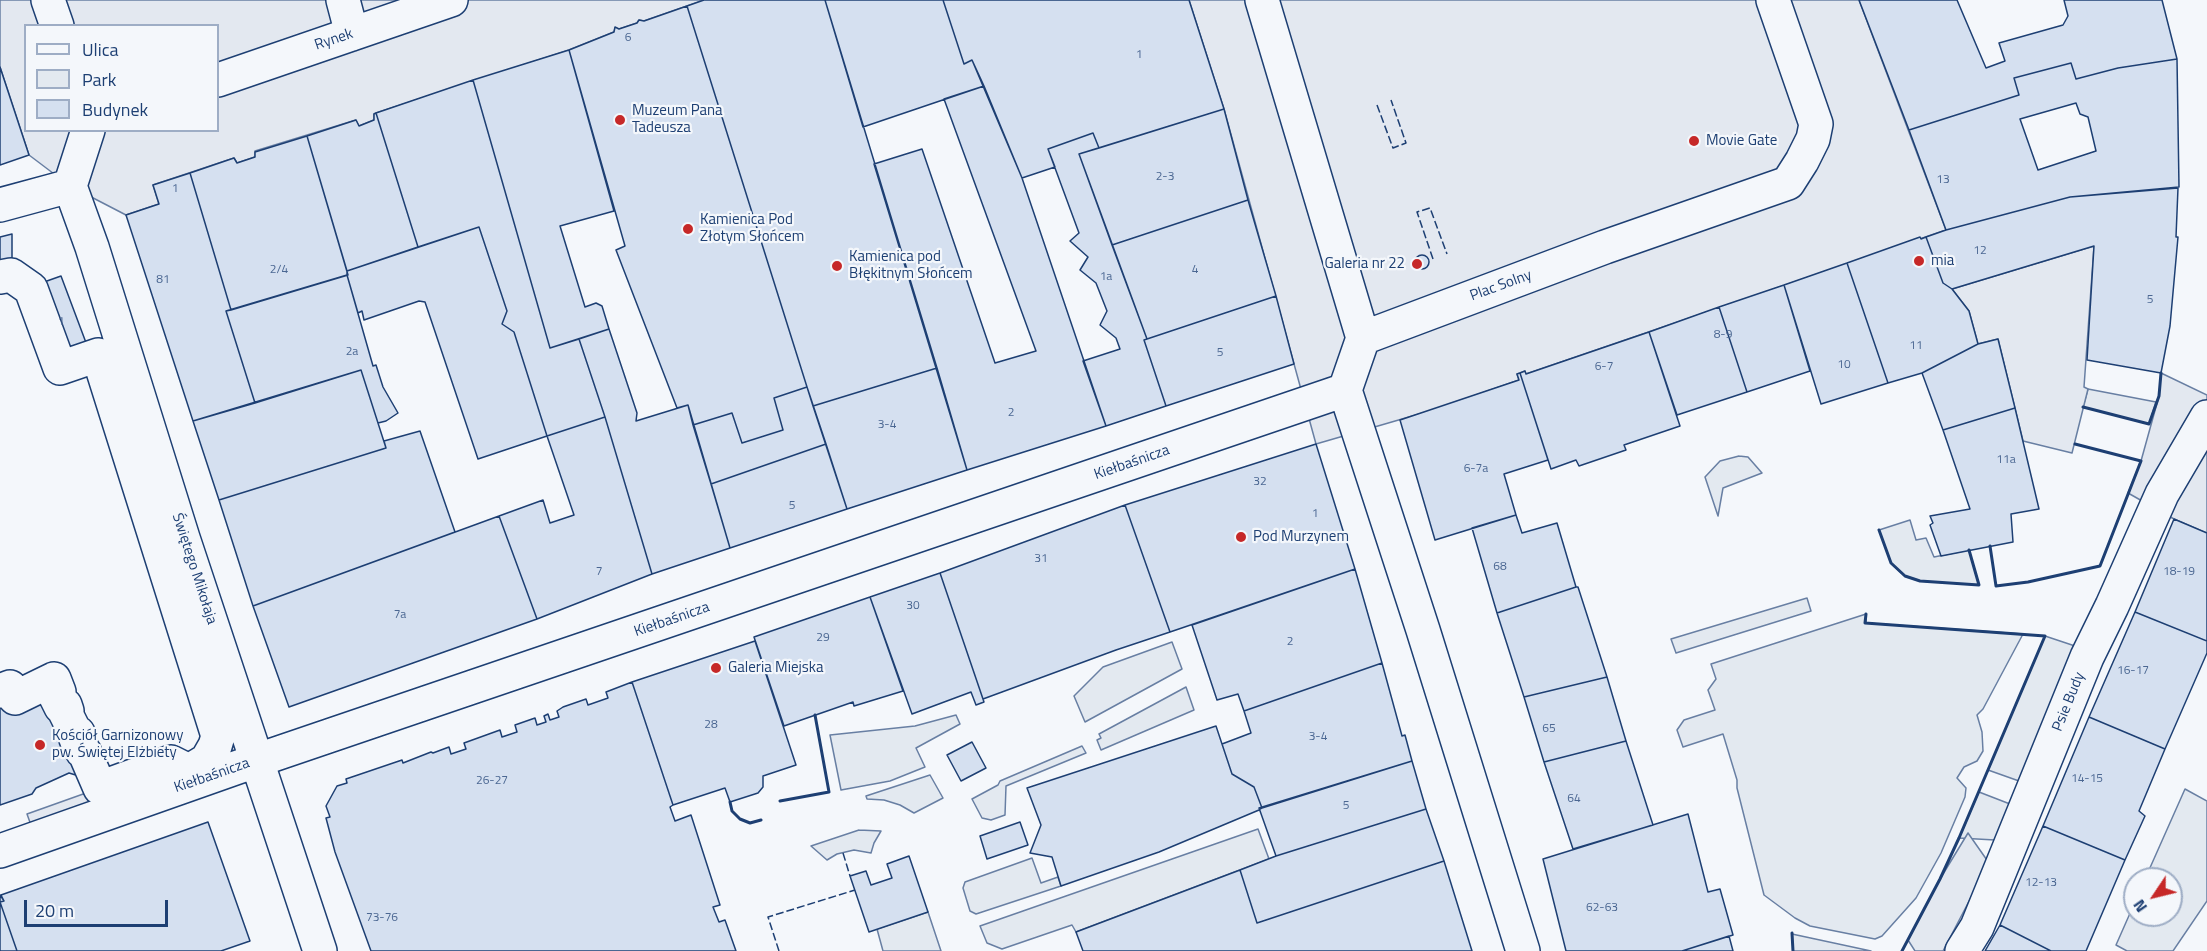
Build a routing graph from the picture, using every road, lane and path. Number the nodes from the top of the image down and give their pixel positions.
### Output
1 (48, 0) edge
2 (343, 0) edge
3 (451, 0) edge
4 (1262, 0) edge
5 (1773, 0) edge
6 (56, 24) edge
7 (352, 34) junction
8 (219, 80) edge
9 (87, 132) edge
10 (70, 186) junction
11 (0, 205) edge
12 (0, 277) edge
13 (1363, 338) junction
14 (1345, 390) junction
15 (2207, 417) edge
16 (0, 692) edge
17 (255, 753) junction
18 (0, 851) edge
19 (320, 951) edge
20 (1523, 951) edge
21 (1962, 951) edge

1 - 6 street
2 - 7 street
3 - 7 street, Rynek
4 - 13 street
5 - 13 street, Plac Solny
7 - 8 street, Rynek
9 - 10 street
10 - 11 street
10 - 17 street, Świętego Mikołaja
12 - 16 street
13 - 14 street
14 - 17 street, Kiełbaśnicza
14 - 20 street
15 - 21 street, Psie Budy
17 - 18 street, Kiełbaśnicza
17 - 19 street, Świętego Mikołaja

